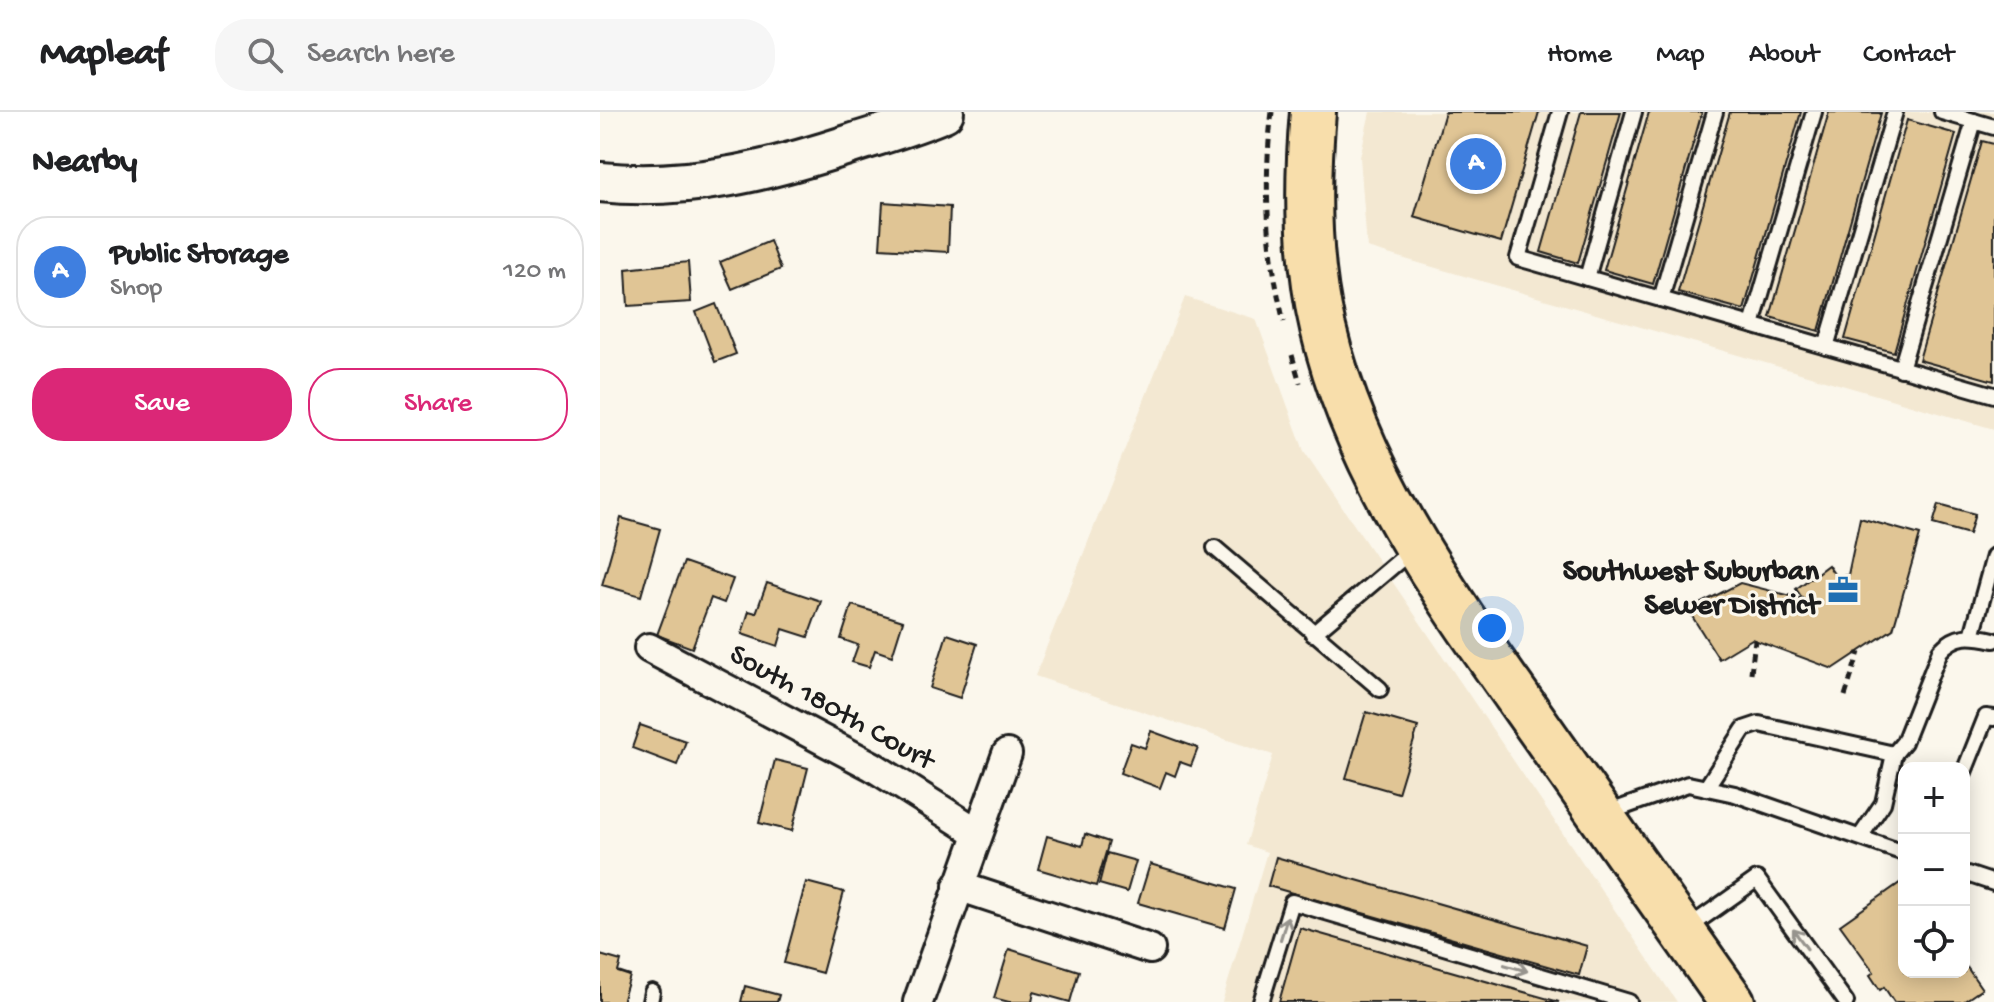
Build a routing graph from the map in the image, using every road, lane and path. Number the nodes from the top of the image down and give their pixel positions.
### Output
1 (1313, 112) edge
2 (1560, 112) edge
3 (1634, 112) edge
4 (1715, 112) edge
5 (1814, 112) edge
6 (1895, 112) edge
7 (1942, 112) edge
8 (921, 116) edge
9 (1974, 121) junction
10 (1994, 127) edge
11 (600, 182) edge
12 (1587, 278) junction
13 (1661, 299) junction
14 (1752, 325) junction
15 (1826, 347) junction
16 (1901, 369) junction
17 (1994, 395) edge
18 (1417, 546) junction
19 (1215, 548) dead end
20 (1994, 556) edge
21 (1313, 634) junction
22 (1972, 636) junction
23 (1755, 640) dead end
24 (1994, 640) edge
25 (649, 648) dead end
26 (1859, 652) dead end
27 (1751, 673) dead end
28 (1380, 689) dead end
29 (1845, 696) dead end
30 (1994, 718) edge
31 (1007, 754) dead end
32 (1894, 754) junction
33 (1968, 762) edge
34 (1706, 788) junction
35 (1600, 815) junction
36 (978, 833) junction
37 (1860, 837) junction
38 (1898, 851) edge
39 (1970, 875) edge
40 (1994, 883) edge
41 (958, 886) junction
42 (1682, 932) junction
43 (1150, 949) dead end
44 (918, 1002) edge
45 (1261, 1002) edge
46 (1629, 1002) edge
47 (1732, 1002) edge
48 (1846, 1002) edge

1 - 18 main road
2 - 12 lane
3 - 12 lane
4 - 13 lane
5 - 14 lane
6 - 15 lane
7 - 9 lane
8 - 11 street
9 - 10 lane
9 - 16 lane
12 - 13 lane
13 - 14 lane
14 - 15 lane
15 - 16 lane
16 - 17 lane
18 - 21 lane
18 - 35 main road
19 - 21 lane
20 - 22 lane
21 - 28 lane
22 - 24 lane
22 - 32 lane
23 - 27 path
25 - 36 street, South 180th Court
26 - 29 path
30 - 33 lane
31 - 36 street
32 - 34 lane
32 - 37 lane
34 - 35 lane
34 - 37 lane
35 - 42 main road
36 - 41 street
37 - 38 lane
39 - 40 lane
41 - 43 street
41 - 44 street
42 - 47 main road
48 -> 42 lane
45 -> 46 lane

